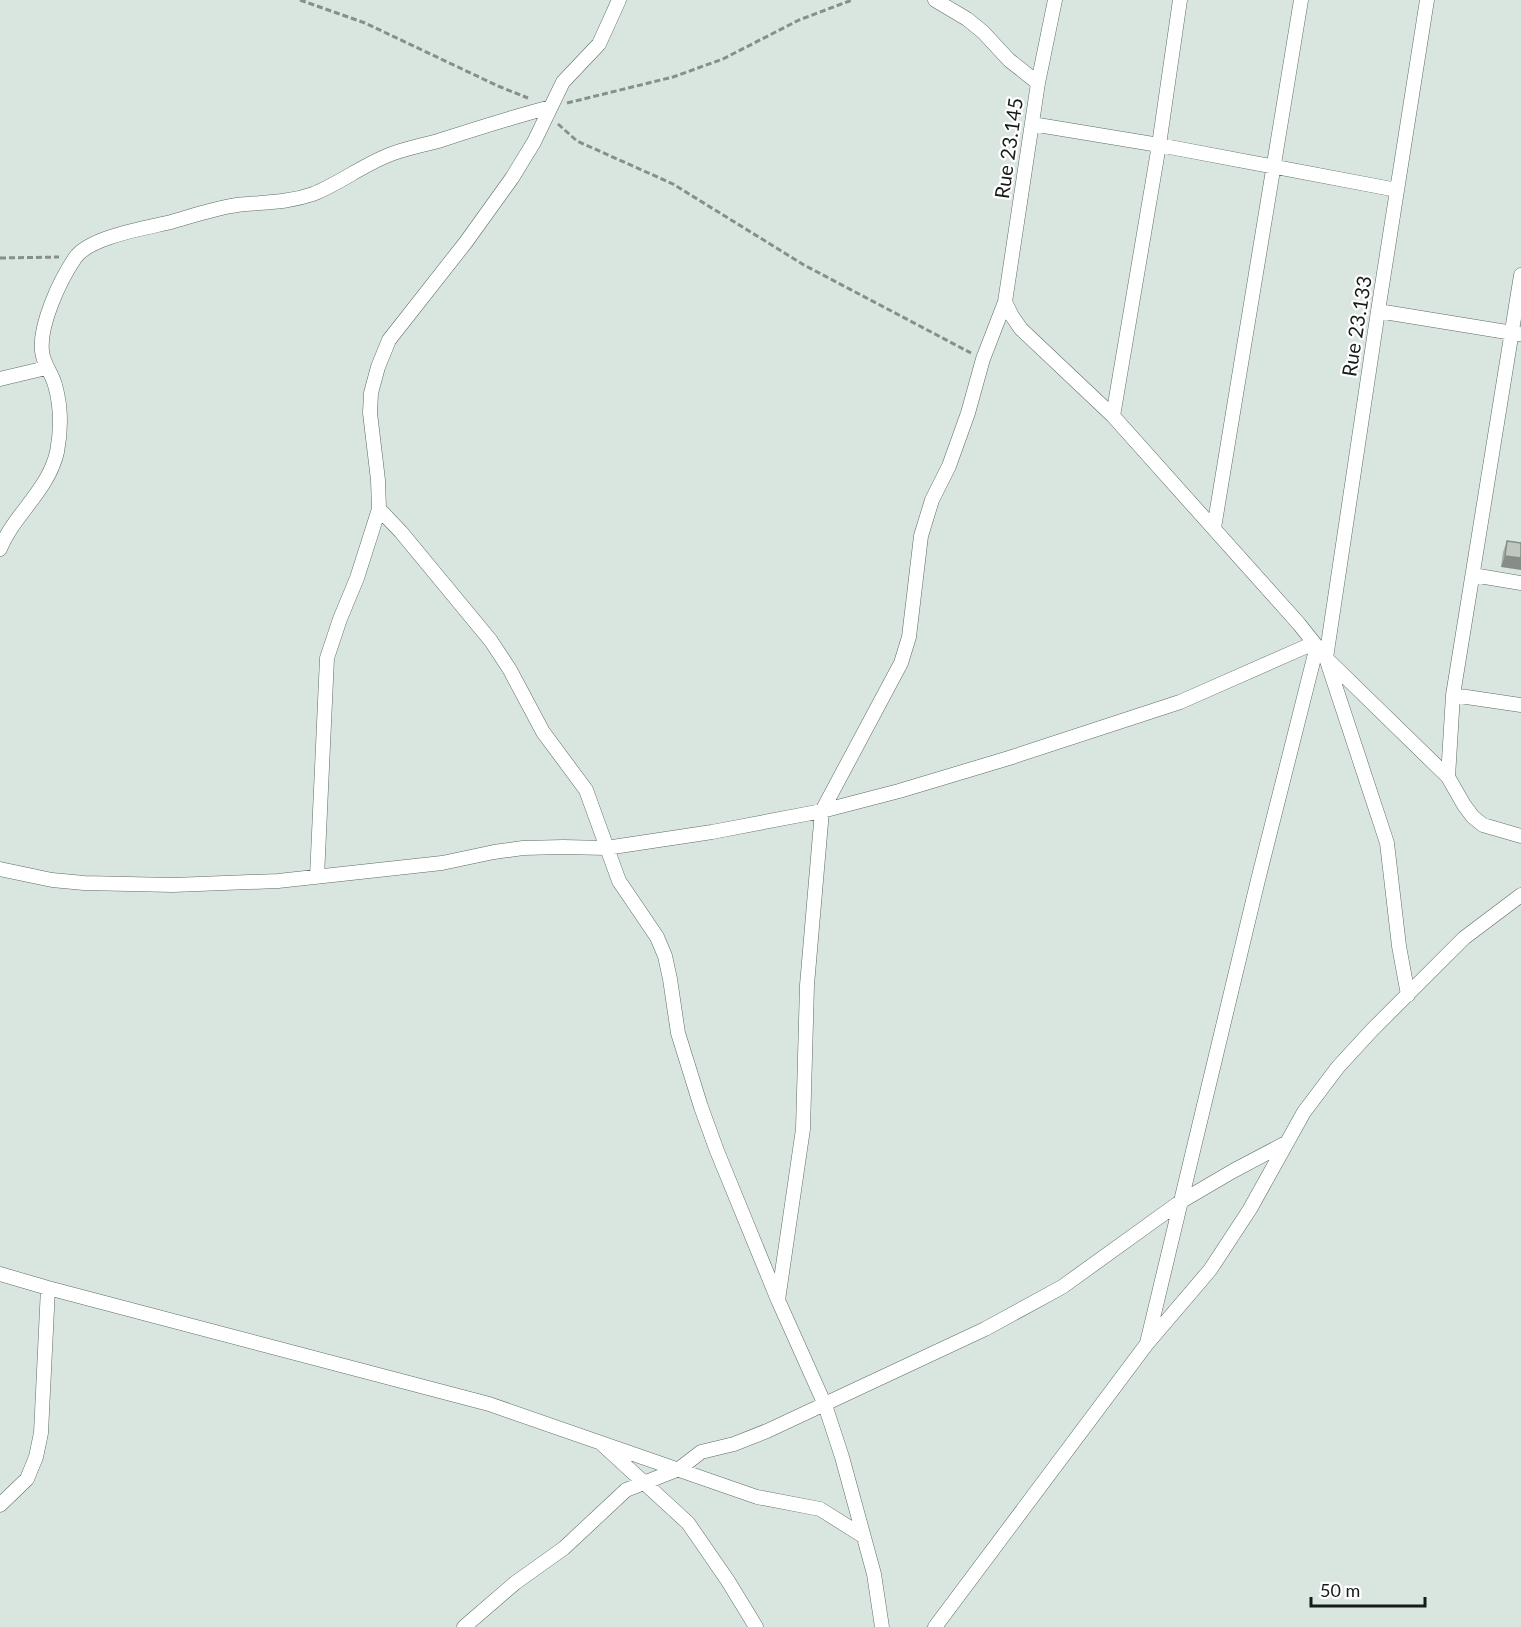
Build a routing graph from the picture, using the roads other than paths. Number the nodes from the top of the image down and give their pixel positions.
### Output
1 (619, 0) edge
2 (935, 0) edge
3 (1055, 0) edge
4 (1180, 0) edge
5 (1301, 0) edge
6 (1427, 0) edge
7 (1038, 83) junction
8 (551, 107) junction
9 (1032, 124) junction
10 (1159, 145) junction
11 (1274, 166) junction
12 (1397, 190) junction
13 (1521, 275) edge
14 (1005, 302) junction
15 (1378, 311) junction
16 (1516, 333) edge
17 (46, 368) junction
18 (0, 378) edge
19 (1113, 416) junction
20 (379, 509) junction
21 (1214, 528) junction
22 (0, 549) edge
23 (1473, 575) junction
24 (1521, 583) edge
25 (1319, 649) junction
26 (1453, 695) junction
27 (1521, 705) edge
28 (1448, 777) junction
29 (822, 811) junction
30 (1521, 836) edge
31 (606, 848) junction
32 (0, 870) edge
33 (317, 877) junction
34 (1521, 895) edge
35 (1408, 995) junction
36 (1284, 1144) junction
37 (1180, 1202) junction
38 (0, 1274) edge
39 (48, 1288) junction
40 (778, 1300) junction
41 (1146, 1345) junction
42 (825, 1405) junction
43 (600, 1442) junction
44 (679, 1469) junction
45 (642, 1483) junction
46 (0, 1505) edge
47 (863, 1536) junction
48 (464, 1627) edge
49 (756, 1627) edge
50 (882, 1627) edge
51 (935, 1627) edge

1 - 8 street
2 - 7 street
3 - 7 street, Rue 23.145
4 - 10 street
5 - 11 street
6 - 12 street, Rue 23.133
7 - 9 street, Rue 23.145
8 - 17 street
8 - 20 street
9 - 10 street
9 - 14 street, Rue 23.145
10 - 11 street
10 - 19 street
11 - 12 street
11 - 21 street
12 - 15 street, Rue 23.133
13 - 16 street
14 - 19 street
14 - 29 street, Rue 23.145
15 - 16 street
15 - 25 street, Rue 23.133
16 - 23 street
17 - 18 street
17 - 22 street
19 - 21 street
20 - 31 street
20 - 33 street
21 - 25 street
23 - 24 street
23 - 26 street
25 - 28 street
25 - 29 street
25 - 35 street
25 - 37 street, Rue 23.133
26 - 27 street
26 - 28 street
28 - 30 street
29 - 31 street
29 - 40 street
31 - 33 street
31 - 40 street
32 - 33 street
34 - 35 street
35 - 36 street
36 - 37 street
36 - 41 street
37 - 41 street, Rue 23.133
37 - 42 street
38 - 39 street
39 - 43 street
39 - 46 street
40 - 42 street
41 - 51 street
42 - 44 street
42 - 47 street
43 - 44 street
43 - 45 street
44 - 45 street
44 - 47 street
45 - 48 street
45 - 49 street
47 - 50 street

